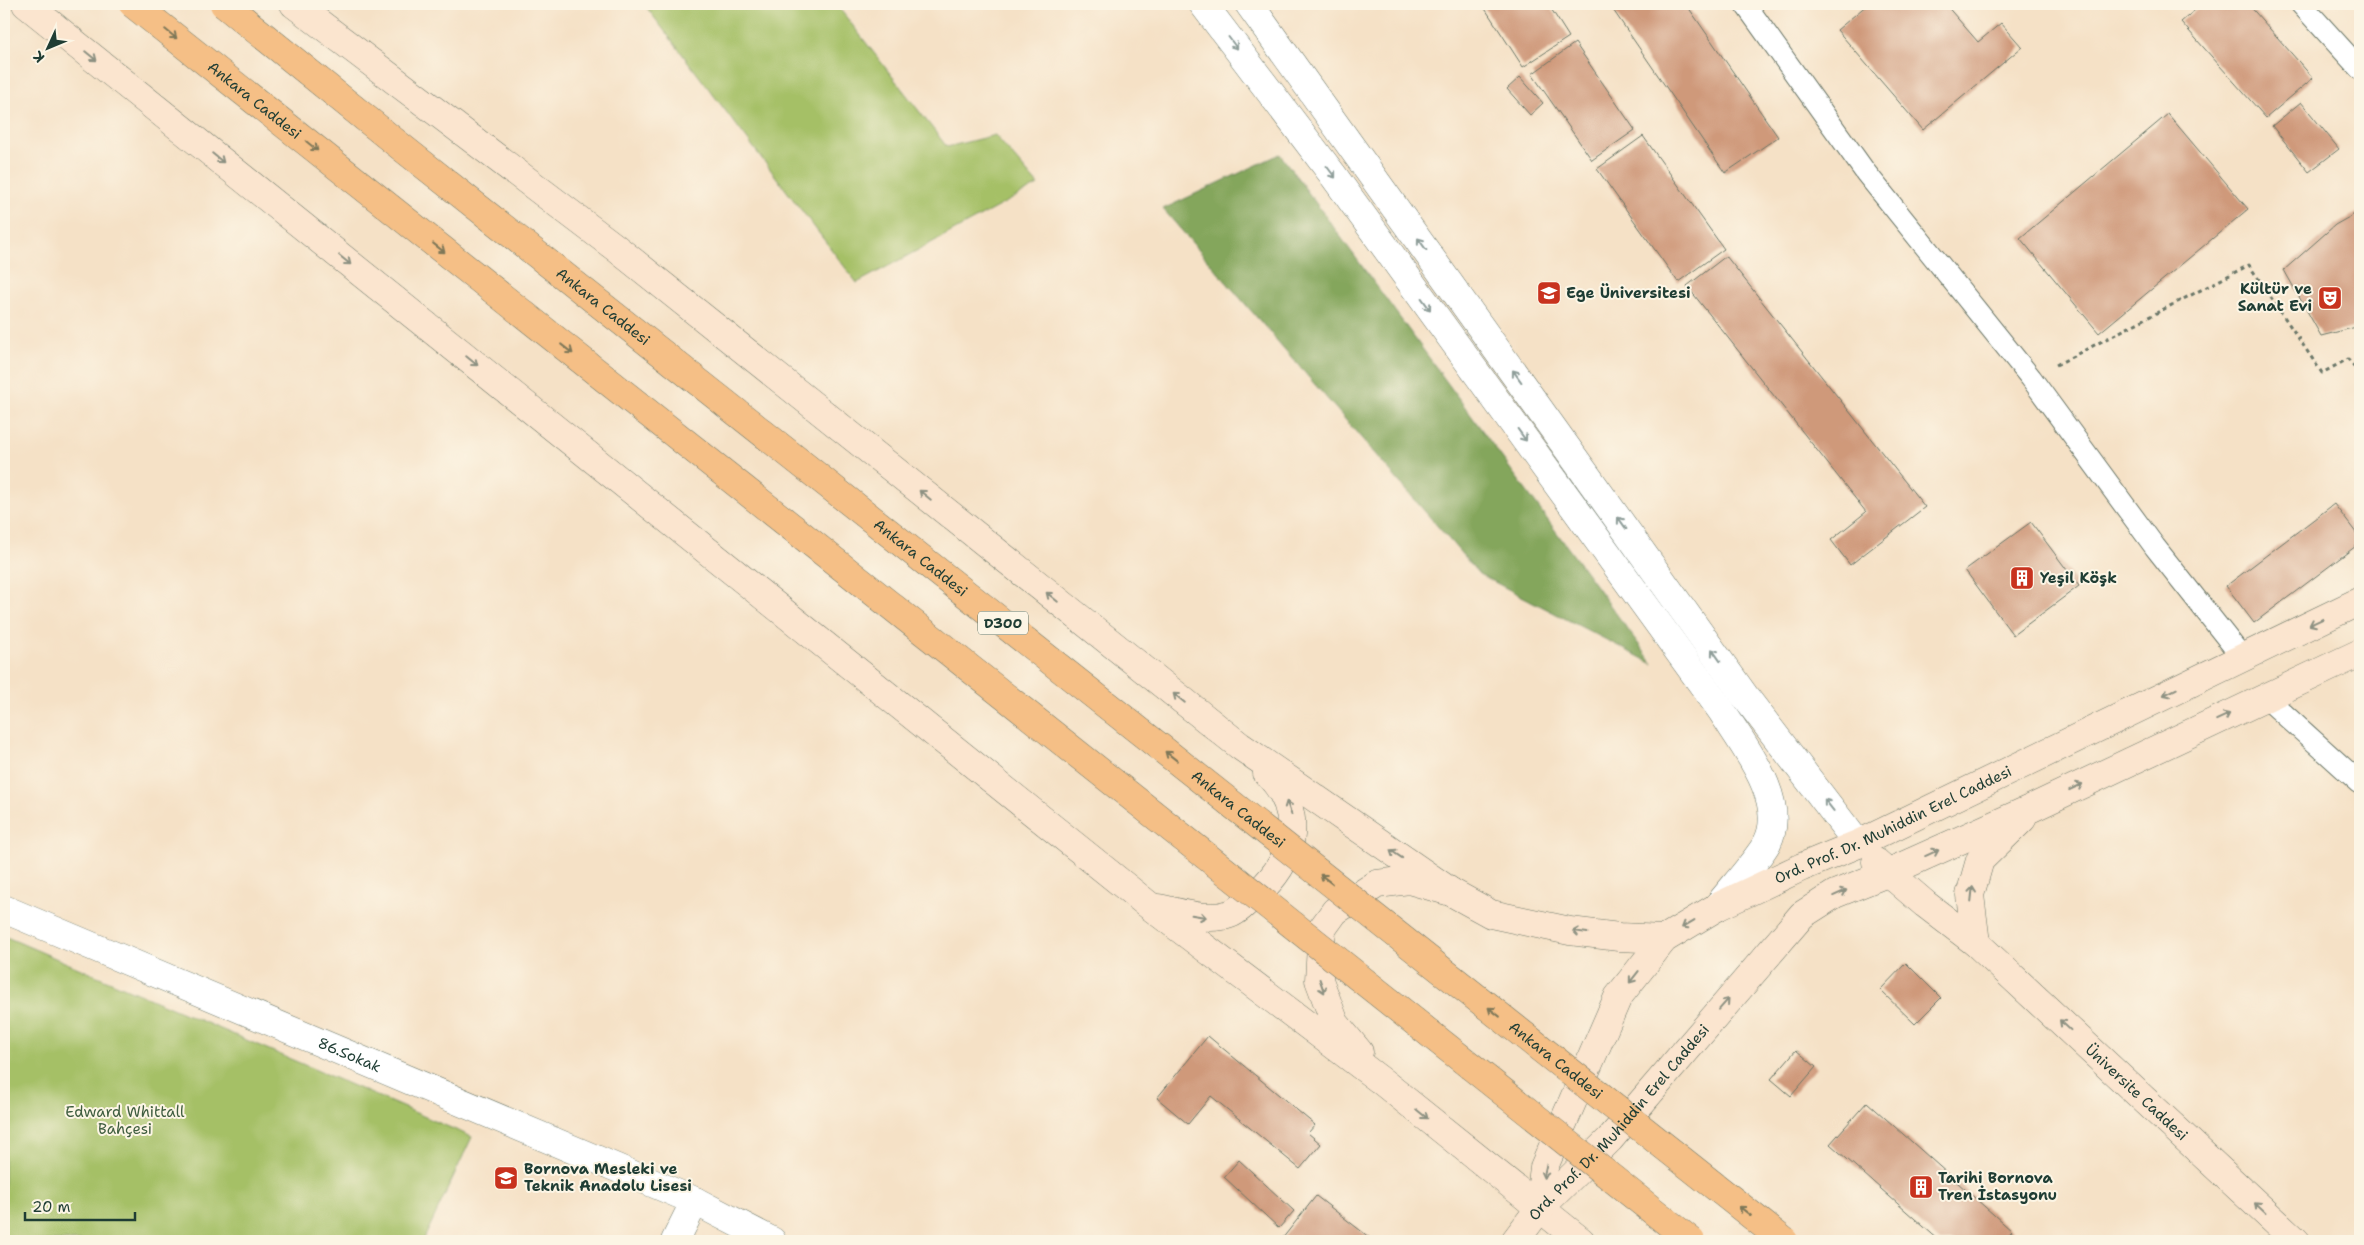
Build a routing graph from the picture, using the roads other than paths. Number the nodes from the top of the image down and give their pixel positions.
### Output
1 (26, 4) edge
2 (133, 4) edge
3 (224, 4) edge
4 (294, 4) edge
5 (1203, 4) edge
6 (1249, 4) edge
7 (1745, 4) edge
8 (2301, 4) edge
9 (2360, 69) edge
10 (2360, 601) edge
11 (2360, 653) edge
12 (2242, 657) junction
13 (2265, 697) junction
14 (1240, 746) junction
15 (2360, 783) edge
16 (2032, 808) junction
17 (1858, 844) junction
18 (1887, 874) junction
19 (1451, 892) junction
20 (1151, 907) junction
21 (1717, 907) junction
22 (4, 909) edge
23 (1664, 938) junction
24 (1976, 942) junction
25 (1384, 1083) junction
26 (695, 1201) junction
27 (1539, 1209) junction
28 (675, 1241) edge
29 (772, 1241) edge
30 (1515, 1241) edge
31 (1581, 1241) edge
32 (1690, 1241) edge
33 (1784, 1241) edge
34 (2296, 1241) edge

1 -> 20 main road
2 -> 32 highway, Ankara Caddesi, bridge
33 -> 3 highway, Ankara Caddesi / D300, bridge
14 -> 4 main road
5 -> 21 street
17 -> 6 street
7 - 12 lane
8 - 9 lane
10 -> 12 main road, Ord. Prof. Dr. Muhiddin Erel Caddesi
11 - 13 main road, Ord. Prof. Dr. Muhiddin Erel Caddesi
12 -> 17 main road, Ord. Prof. Dr. Muhiddin Erel Caddesi
13 - 15 lane
16 -> 13 main road, Ord. Prof. Dr. Muhiddin Erel Caddesi
19 -> 14 main road
20 -> 14 main road
18 -> 16 main road, Ord. Prof. Dr. Muhiddin Erel Caddesi
24 -> 16 main road
17 - 18 main road, Üniversite Caddesi
17 - 21 main road, Ord. Prof. Dr. Muhiddin Erel Caddesi
18 - 24 main road, Üniversite Caddesi
27 -> 18 main road, Ord. Prof. Dr. Muhiddin Erel Caddesi
23 -> 19 main road
19 -> 25 main road
20 - 25 main road
21 -> 23 main road, Ord. Prof. Dr. Muhiddin Erel Caddesi
22 - 26 street, 86.Sokak
23 -> 27 main road, Ord. Prof. Dr. Muhiddin Erel Caddesi
34 -> 24 main road, Üniversite Caddesi
25 -> 27 main road
26 - 28 street
26 - 29 street, 86.Sokak
27 - 30 main road
27 - 31 main road

